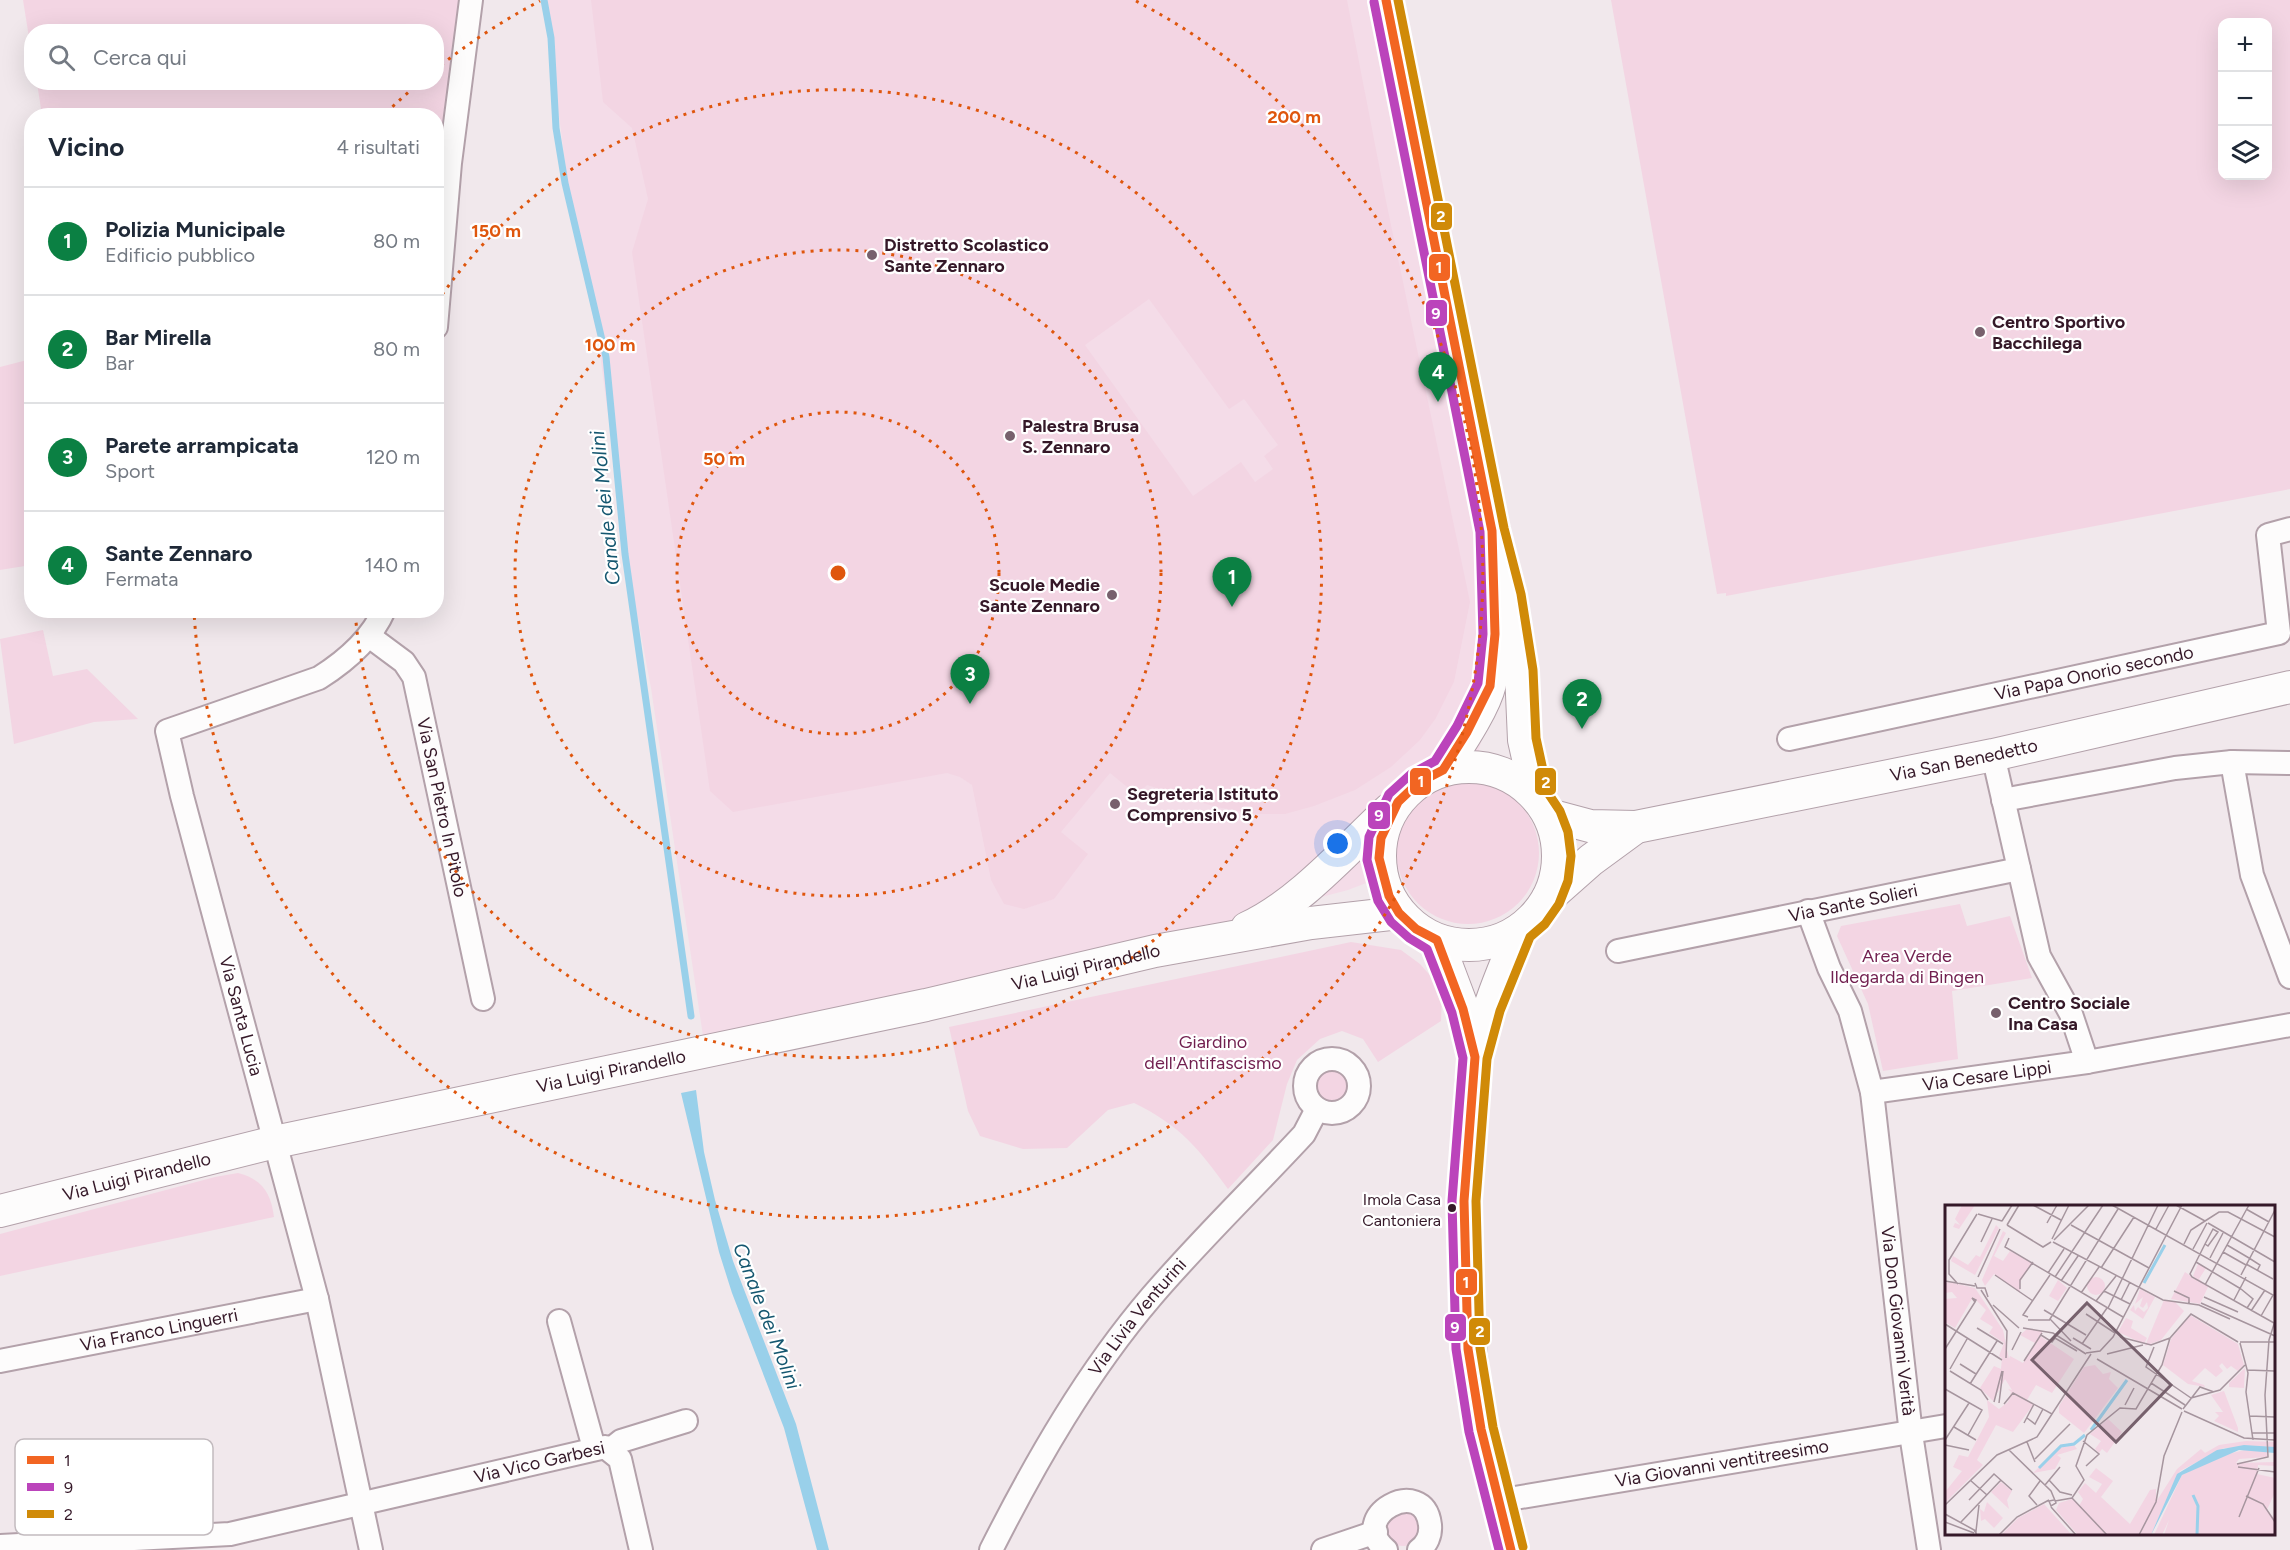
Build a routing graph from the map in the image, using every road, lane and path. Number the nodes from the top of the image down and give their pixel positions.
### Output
1 (471, 0) edge
2 (1386, 0) edge
3 (444, 233) edge
4 (2290, 529) edge
5 (1492, 531) junction
6 (379, 618) edge
7 (369, 636) junction
8 (1521, 672) junction
9 (1490, 686) junction
10 (2290, 687) edge
11 (1789, 739) dead end
12 (1993, 755) junction
13 (2232, 762) junction
14 (2290, 763) edge
15 (1443, 770) junction
16 (2003, 800) junction
17 (1398, 802) junction
18 (1543, 807) junction
19 (1636, 827) junction
20 (2019, 868) junction
21 (1548, 898) junction
22 (1808, 911) junction
23 (1400, 913) junction
24 (1520, 930) junction
25 (1223, 939) junction
26 (1437, 940) junction
27 (1618, 951) dead end
28 (2290, 977) edge
29 (483, 999) dead end
30 (2290, 1025) edge
31 (1475, 1057) junction
32 (2088, 1062) junction
33 (1872, 1092) junction
34 (1317, 1109) dead end
35 (275, 1142) junction
36 (0, 1211) edge
37 (317, 1299) junction
38 (559, 1321) dead end
39 (0, 1361) edge
40 (686, 1421) dead end
41 (1945, 1426) edge
42 (1911, 1434) junction
43 (602, 1449) junction
44 (1497, 1501) junction
45 (362, 1502) junction
46 (211, 1535) edge
47 (213, 1535) edge
48 (1381, 1541) edge
49 (0, 1546) edge
50 (371, 1550) edge
51 (641, 1550) edge
52 (991, 1550) edge
53 (1323, 1550) edge
54 (1419, 1550) edge
55 (1511, 1550) edge
56 (1929, 1550) edge

1 - 3 street
2 - 5 street
4 - 11 street, Via Papa Onorio secondo
5 - 8 street
5 - 9 street
6 - 7 street, Via Santa Lucia
7 - 29 street, Via San Pietro In Pitolo
7 - 35 street, Via Santa Lucia
8 - 9 street
8 - 18 street
9 - 15 street
10 - 12 street, Via San Benedetto
12 - 16 street
12 - 19 street, Via San Benedetto
13 - 14 street
13 - 16 street
13 - 28 street
15 - 17 street
15 - 18 street
16 - 20 street
17 - 23 street
17 - 25 street, Via Luigi Pirandello
18 - 19 street, Via San Benedetto
18 - 21 street
19 - 21 street, Via San Benedetto
20 - 22 street, Via Sante Solieri
20 - 32 street
21 - 24 street
22 - 27 street, Via Sante Solieri
22 - 33 street
23 - 25 street, Via Luigi Pirandello
23 - 26 street
24 - 26 street
24 - 31 street
25 - 35 street, Via Luigi Pirandello
26 - 31 street
30 - 32 street, Via Cesare Lippi
31 - 44 street
32 - 33 street, Via Cesare Lippi
33 - 42 street, Via Don Giovanni Verità
34 - 52 street, Via Livia Venturini
35 - 36 street, Via Luigi Pirandello
35 - 37 street, Via Santa Lucia
37 - 39 street, Via Franco Linguerri
37 - 45 street, Via Santa Lucia
38 - 43 street
40 - 43 street
41 - 42 street, Via Giovanni ventitreesimo
42 - 44 street, Via Giovanni ventitreesimo
42 - 56 street, Via Don Giovanni Verità
43 - 45 street, Via Vico Garbesi
43 - 51 street, Via Vico Garbesi
44 - 55 street
45 - 47 street, Via Vico Garbesi
45 - 50 street, Via Santa Lucia
46 - 49 street, Via Vico Garbesi
48 - 53 street
48 - 54 street

